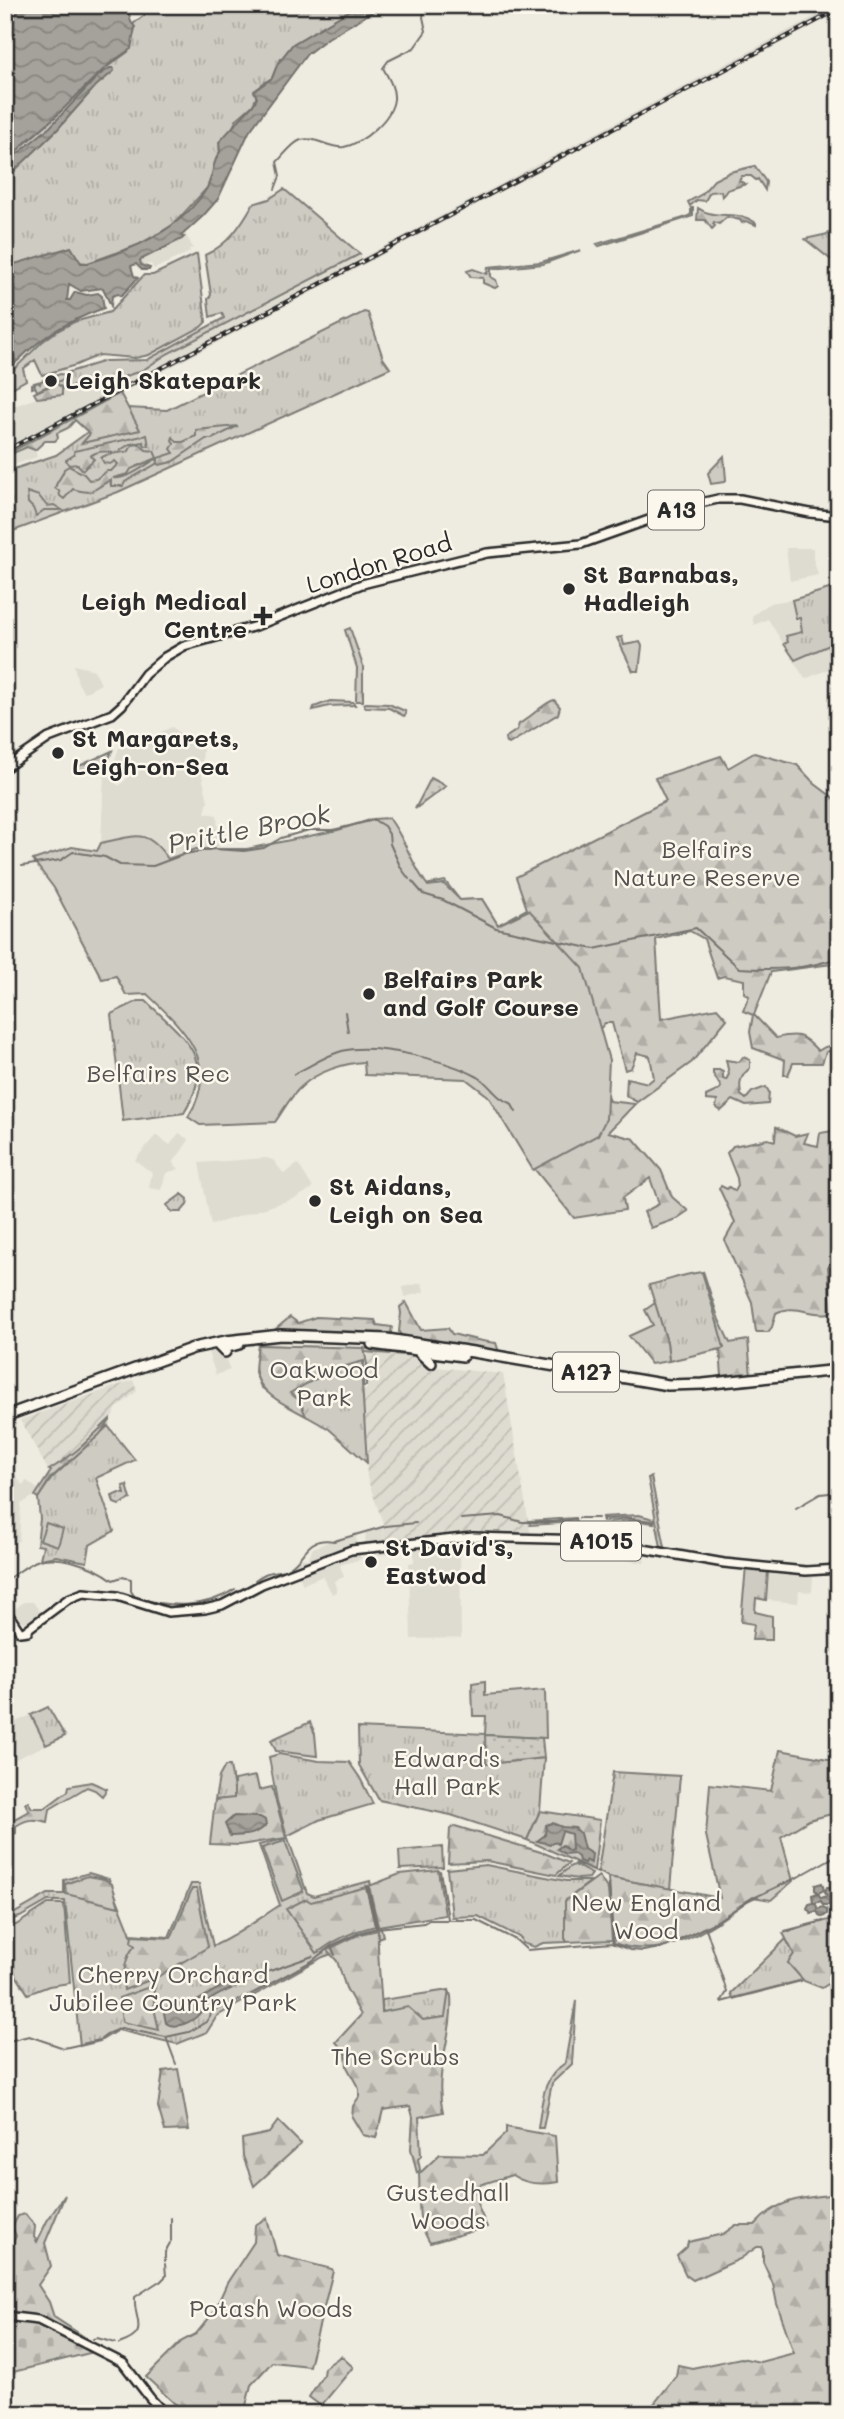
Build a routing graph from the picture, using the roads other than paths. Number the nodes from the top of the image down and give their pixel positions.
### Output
1 (804, 512) junction
2 (837, 515) edge
3 (5, 768) edge
4 (392, 1340) junction
5 (413, 1346) junction
6 (214, 1347) junction
7 (434, 1350) junction
8 (454, 1355) junction
9 (178, 1356) dead end
10 (470, 1356) junction
11 (839, 1372) edge
12 (40, 1405) junction
13 (5, 1418) edge
14 (839, 1569) edge
15 (5, 1609) edge
16 (5, 2316) edge
17 (165, 2414) edge

1 - 2 main road, A13
1 - 2 main road, A13
1 - 3 main road, London Road / A13
4 - 5 highway, A127
4 - 7 highway
4 - 12 highway, A127
5 - 6 highway, A127
5 - 7 highway
5 - 8 highway, A127
5 - 8 highway
5 - 11 highway, A127
6 - 9 highway
6 - 12 highway, A127
7 - 10 highway
8 - 10 highway, A127
10 - 11 highway, A127
12 - 13 highway, A127
14 - 15 main road, A1015
16 - 17 main road

